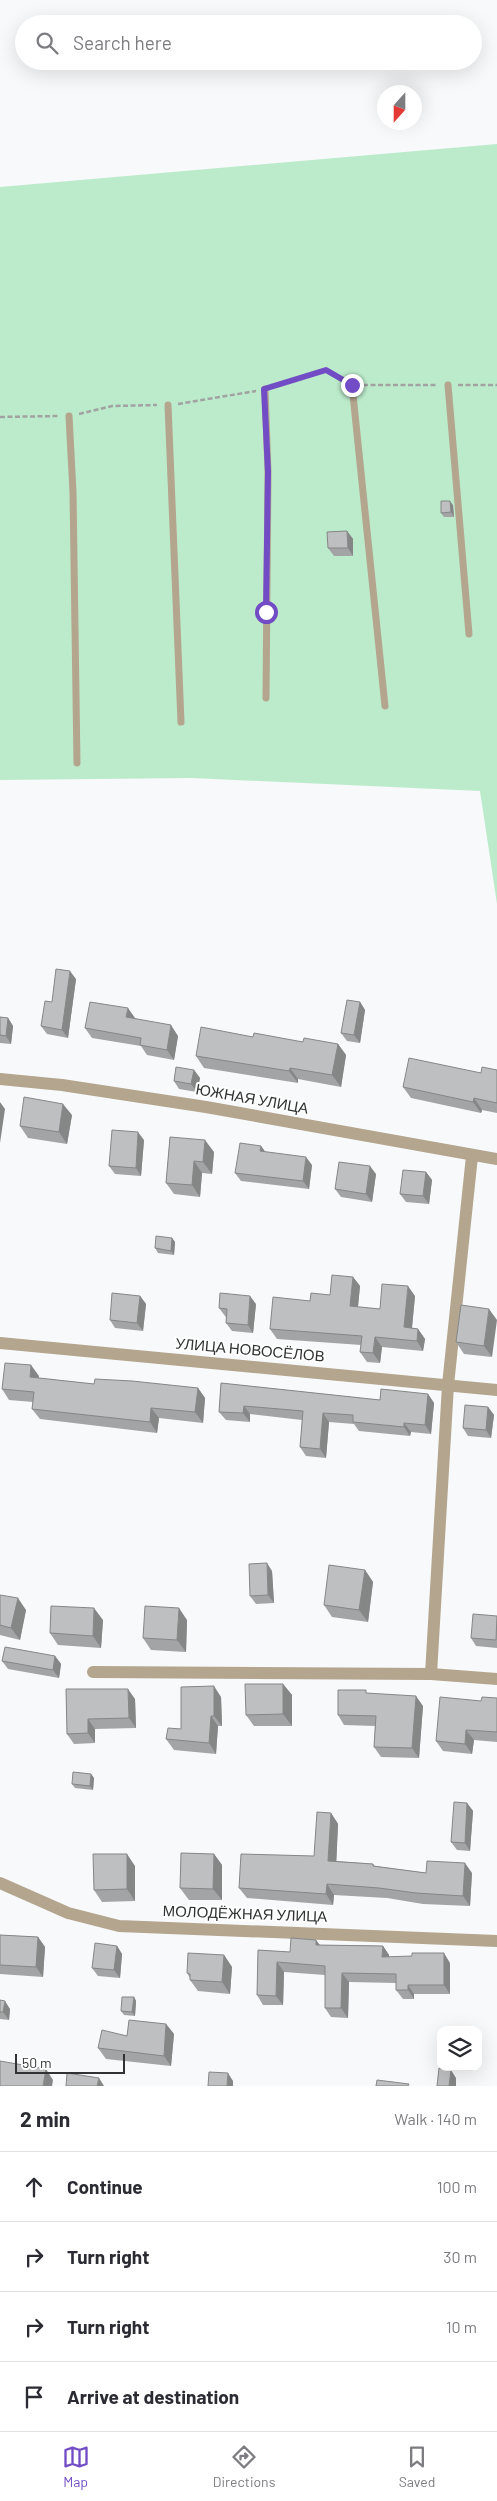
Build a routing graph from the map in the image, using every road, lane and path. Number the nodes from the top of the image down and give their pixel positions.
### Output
1 (352, 385) junction
2 (448, 385) junction
3 (497, 385) edge
4 (264, 389) junction
5 (168, 405) junction
6 (69, 416) junction
7 (0, 417) edge
8 (469, 634) dead end
9 (266, 698) dead end
10 (385, 706) dead end
11 (181, 722) dead end
12 (77, 763) dead end
13 (0, 1079) edge
14 (472, 1156) junction
15 (497, 1159) edge
16 (0, 1342) edge
17 (448, 1385) junction
18 (497, 1390) edge
19 (93, 1672) dead end
20 (431, 1674) junction
21 (497, 1679) edge
22 (0, 1883) edge
23 (497, 1941) edge

1 - 2 path
1 - 4 path
1 - 10 lane
2 - 3 path
2 - 8 lane
4 - 5 path
4 - 9 lane
5 - 6 path
5 - 11 lane
6 - 7 path
6 - 12 lane
13 - 14 street, ЮЖНАЯ УЛИЦА
14 - 15 street, ЮЖНАЯ УЛИЦА
14 - 17 street
16 - 17 street, УЛИЦА НОВОСЁЛОВ
17 - 18 street, УЛИЦА НОВОСЁЛОВ
17 - 20 street
19 - 20 street
20 - 21 street
22 - 23 street, МОЛОДЁЖНАЯ УЛИЦА

